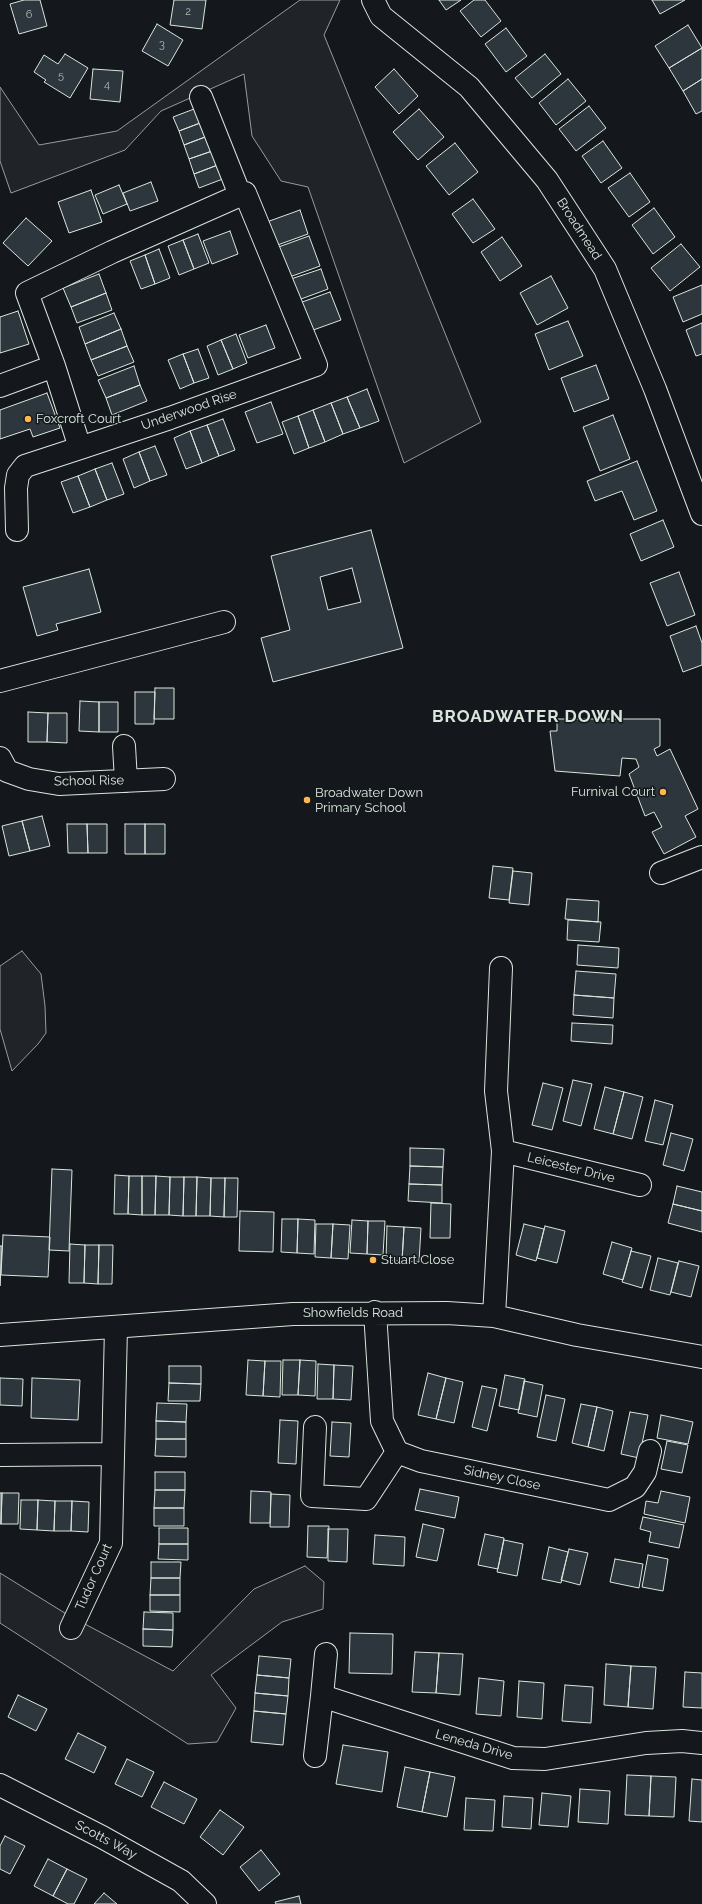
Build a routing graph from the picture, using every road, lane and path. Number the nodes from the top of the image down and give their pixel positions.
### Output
1 (373, 0) edge
2 (201, 97) dead end
3 (240, 194) junction
4 (54, 366) junction
5 (0, 386) edge
6 (80, 448) junction
7 (702, 514) edge
8 (17, 530) dead end
9 (224, 622) dead end
10 (0, 681) edge
11 (124, 746) dead end
12 (2, 771) edge
13 (164, 779) dead end
14 (126, 781) junction
15 (702, 857) edge
16 (661, 873) dead end
17 (501, 968) dead end
18 (503, 1151) junction
19 (640, 1185) dead end
20 (375, 1312) junction
21 (494, 1316) junction
22 (116, 1327) junction
23 (0, 1335) edge
24 (702, 1357) edge
25 (315, 1428) dead end
26 (650, 1451) dead end
27 (397, 1452) junction
28 (113, 1454) junction
29 (0, 1455) edge
30 (71, 1628) dead end
31 (326, 1654) dead end
32 (322, 1696) junction
33 (702, 1743) edge
34 (315, 1756) dead end
35 (0, 1785) edge
36 (205, 1904) edge

1 - 7 street, Broadmead
2 - 3 street
3 - 4 street
3 - 6 street, Underwood Rise
4 - 5 street
4 - 6 street
6 - 8 street, Underwood Rise
9 - 10 street
11 - 14 street
12 - 14 street, School Rise
13 - 14 street, School Rise
15 - 16 street
17 - 18 street
18 - 19 street, Leicester Drive
18 - 21 street
20 - 21 street, Showfields Road
20 - 22 street, Showfields Road
20 - 27 street
21 - 24 street, Showfields Road
22 - 23 street, Showfields Road
22 - 28 street, Tudor Court
25 - 27 street
26 - 27 street, Sidney Close
28 - 29 street
28 - 30 street, Tudor Court
31 - 32 street
32 - 33 street, Leneda Drive
32 - 34 street
35 - 36 street, Scotts Way

